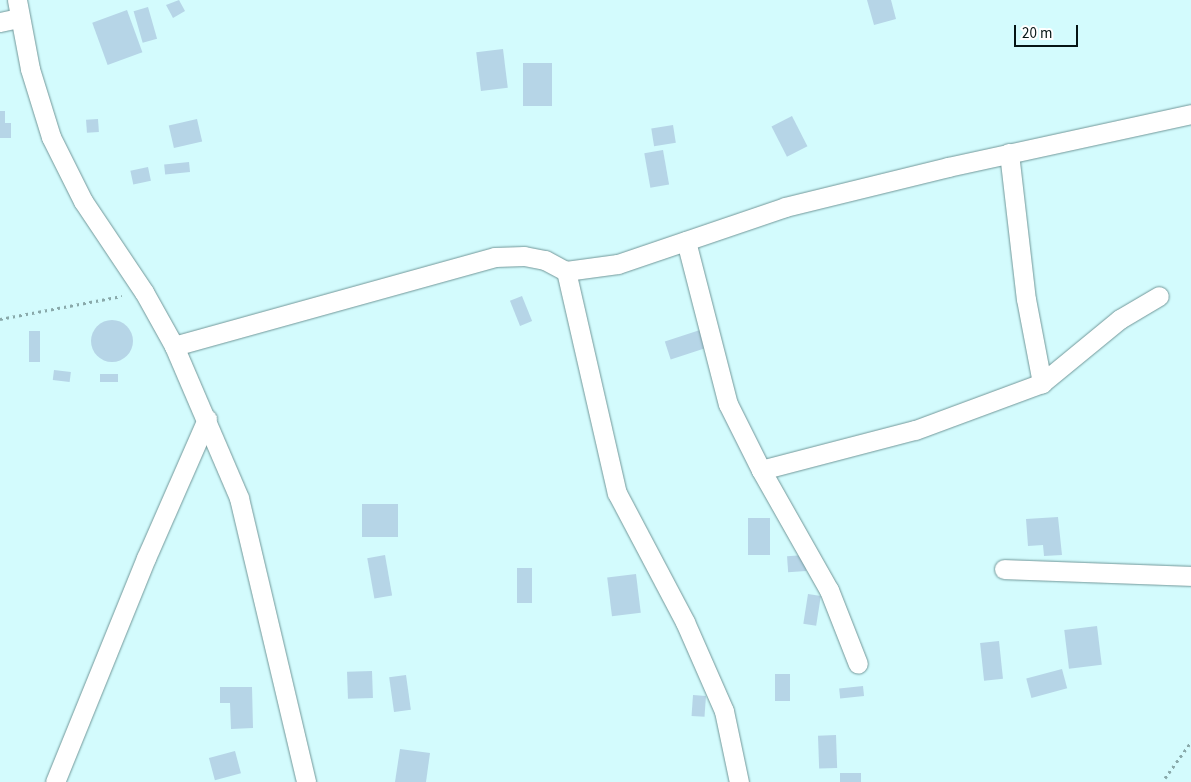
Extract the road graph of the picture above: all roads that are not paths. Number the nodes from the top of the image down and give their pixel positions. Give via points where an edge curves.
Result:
1 (18, 9) edge
2 (0, 22) edge
3 (1191, 114) edge
4 (1008, 153) junction
5 (686, 240) junction
6 (566, 271) junction
7 (1159, 296) dead end
8 (174, 346) junction
9 (1042, 383) junction
10 (207, 420) junction
11 (761, 470) junction
12 (1004, 569) dead end
13 (1191, 576) edge
14 (858, 664) dead end
15 (55, 782) edge
16 (306, 782) edge
17 (739, 782) edge

1 - 2 street
1 - 8 street via 30,69 51,137 83,201 144,292
3 - 4 street
4 - 5 street via 785,207
4 - 9 street via 1026,299
5 - 6 street via 618,264
5 - 11 street via 728,404
6 - 8 street via 546,260 524,256 495,257
6 - 17 street via 617,493 686,622 724,711
7 - 9 street via 1120,319
8 - 10 street
9 - 11 street via 915,430
10 - 15 street via 146,558
10 - 16 street via 239,498
11 - 14 street via 829,590
12 - 13 street

